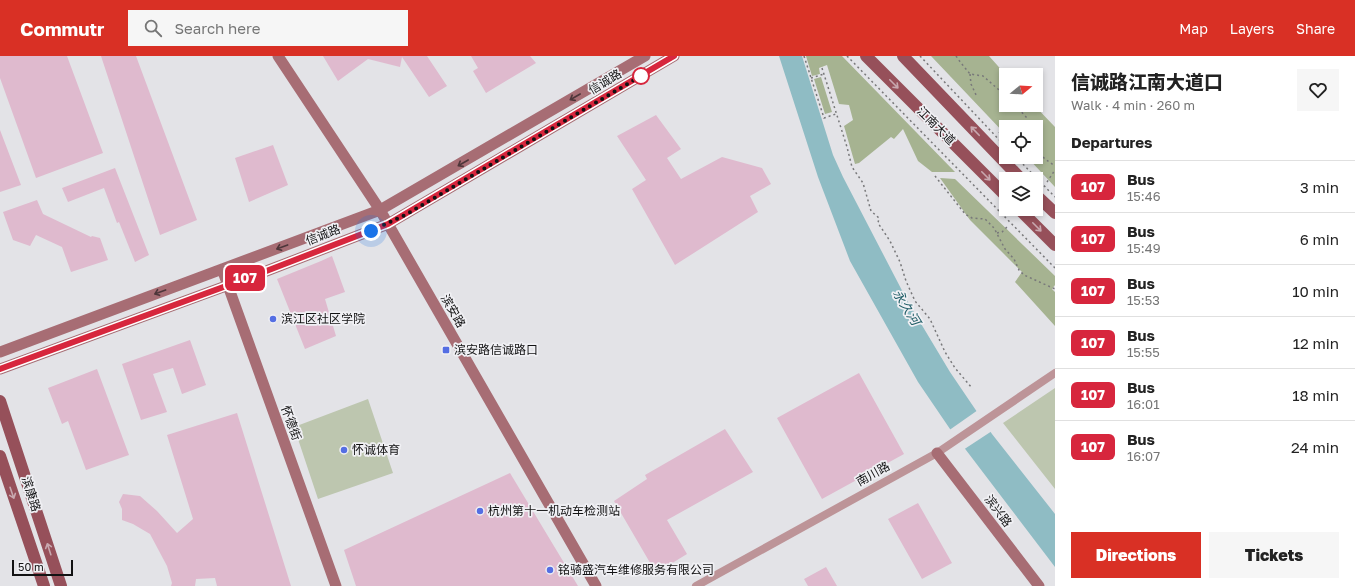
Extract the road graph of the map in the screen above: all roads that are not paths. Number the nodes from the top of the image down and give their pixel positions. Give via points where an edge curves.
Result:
1 (278, 56) edge
2 (645, 56) edge
3 (674, 56) edge
4 (866, 56) edge
5 (903, 56) edge
6 (1014, 172) edge
7 (999, 189) edge
8 (1043, 202) edge
9 (380, 210) junction
10 (1055, 213) edge
11 (1026, 216) edge
12 (388, 224) junction
13 (1055, 245) edge
14 (222, 269) junction
15 (228, 285) junction
16 (0, 352) edge
17 (0, 368) edge
18 (1055, 373) edge
19 (0, 401) edge
20 (937, 453) junction
21 (0, 456) edge
22 (44, 586) edge
23 (61, 586) edge
24 (336, 586) edge
25 (596, 586) edge
26 (696, 586) edge
27 (1039, 586) edge

1 - 9 main road, 滨安路
2 -> 9 main road, 信诚路
3 - 12 main road, 信诚路
4 -> 7 main road, 江南大道
6 -> 5 main road, 江南大道
8 - 10 main road
9 - 12 main road, 滨安路
9 -> 14 main road, 信诚路
11 -> 13 main road
12 - 15 main road, 信诚路
12 - 25 main road, 滨安路
14 - 15 main road, 怀德街
14 -> 16 main road, 信诚路
15 - 17 main road, 信诚路
15 - 24 main road, 怀德街
18 - 20 street, 南川路
23 -> 19 main road, 滨康路
20 - 26 street, 南川路
20 - 27 main road, 滨兴路
21 -> 22 main road, 滨康路

